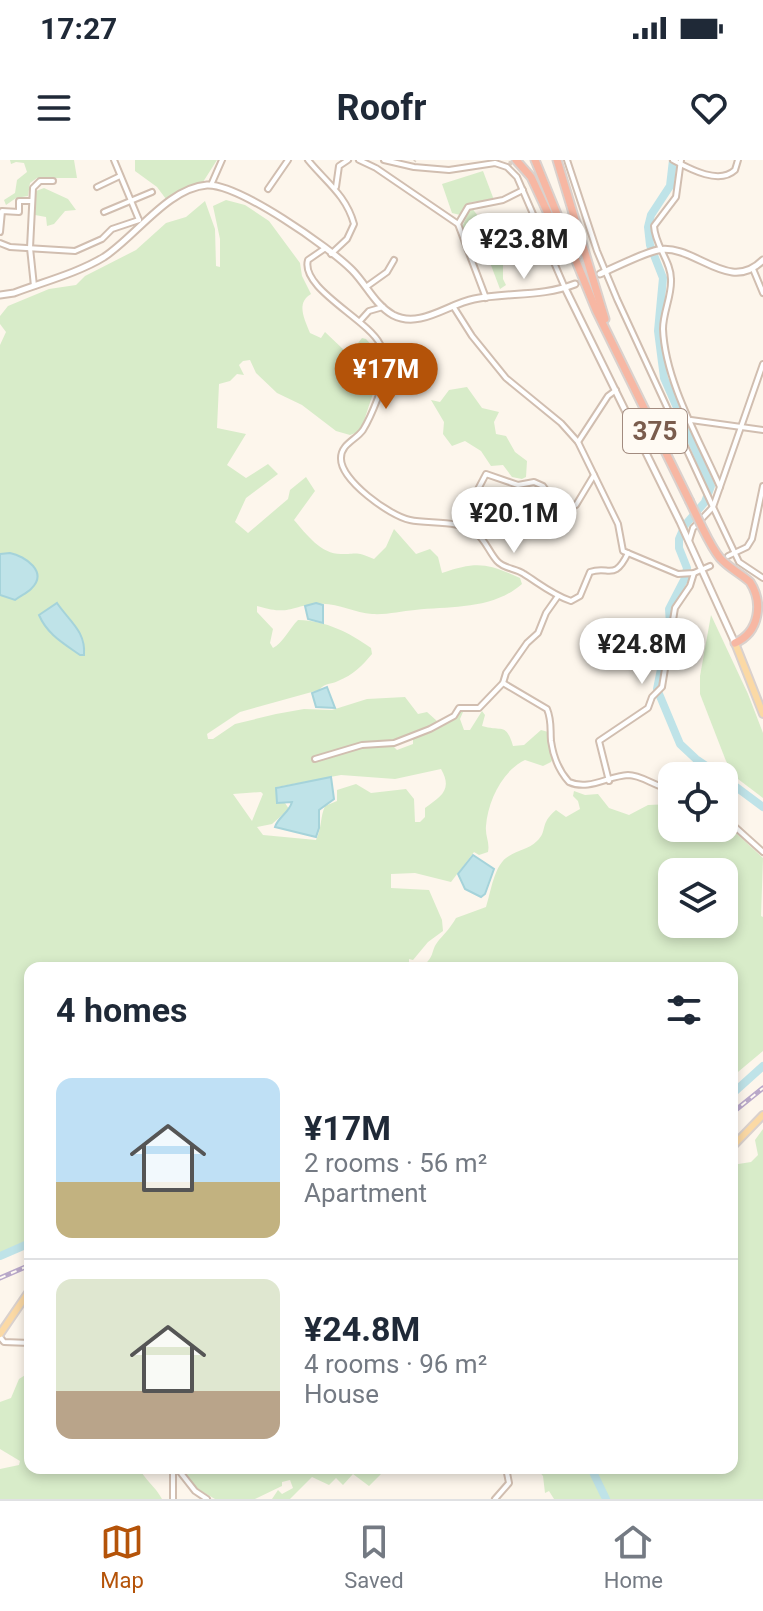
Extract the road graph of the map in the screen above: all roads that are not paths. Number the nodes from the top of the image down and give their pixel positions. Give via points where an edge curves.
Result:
1 (114, 160) edge
2 (222, 160) edge
3 (288, 160) edge
4 (308, 160) edge
5 (348, 160) edge
6 (360, 160) edge
7 (384, 160) edge
8 (538, 160) edge
9 (557, 160) edge
10 (567, 160) edge
11 (673, 160) edge
12 (738, 160) edge
13 (414, 161) edge
14 (681, 162) edge
15 (511, 164) edge
16 (414, 167) junction
17 (120, 176) junction
18 (53, 181) dead end
19 (211, 185) junction
20 (97, 187) dead end
21 (336, 187) junction
22 (268, 189) dead end
23 (523, 190) junction
24 (152, 192) dead end
25 (31, 201) junction
26 (130, 201) junction
27 (582, 205) junction
28 (574, 208) dead end
29 (104, 212) dead end
30 (543, 220) dead end
31 (141, 222) junction
32 (537, 223) junction
33 (458, 224) junction
34 (0, 232) edge
35 (0, 243) edge
36 (30, 248) junction
37 (324, 249) junction
38 (659, 249) junction
39 (331, 254) junction
40 (394, 260) dead end
41 (763, 260) edge
42 (753, 269) junction
43 (603, 273) junction
44 (575, 284) tunnel mouth
45 (34, 286) junction
46 (366, 287) junction
47 (565, 288) junction
48 (763, 293) edge
49 (0, 295) edge
50 (486, 298) junction
51 (453, 306) junction
52 (383, 307) junction
53 (596, 310) junction
54 (360, 321) junction
55 (607, 326) junction
56 (622, 362) junction
57 (763, 364) edge
58 (616, 390) junction
59 (691, 420) junction
60 (676, 427) junction
61 (741, 427) junction
62 (763, 430) edge
63 (661, 433) dead end
64 (653, 437) dead end
65 (578, 442) junction
66 (641, 442) junction
67 (594, 475) junction
68 (763, 486) edge
69 (720, 487) junction
70 (713, 507) junction
71 (468, 528) junction
72 (689, 541) junction
73 (628, 553) junction
74 (735, 553) junction
75 (728, 556) dead end
76 (710, 566) dead end
77 (702, 570) junction
78 (692, 573) junction
79 (763, 578) edge
80 (558, 596) junction
81 (735, 643) junction
82 (503, 683) junction
83 (763, 714) edge
84 (315, 759) dead end
85 (609, 781) junction
86 (658, 787) edge
87 (738, 830) edge
88 (763, 852) edge
89 (763, 1115) edge
90 (738, 1141) edge
91 (24, 1298) edge
92 (1, 1331) edge
93 (24, 1343) edge
94 (175, 1474) edge
95 (180, 1474) edge
96 (507, 1474) edge
97 (173, 1499) edge
98 (207, 1499) edge
99 (495, 1499) edge

1 - 17 street
2 - 19 street
3 - 22 street
4 - 21 street
5 - 21 street via 339,166
6 - 33 street
7 - 16 street
8 - 53 highway, 375
8 - 55 highway, 375
9 - 55 highway
10 - 27 street
11 - 14 street
12 - 14 street via 735,170 723,176
13 - 16 street
14 - 38 street via 676,197 654,226
15 - 16 street via 449,170
15 - 23 street
15 - 53 highway via 524,167 534,182
17 - 20 street
17 - 26 street
18 - 25 street via 36,182
19 - 31 street via 185,190
19 - 37 street via 256,202
21 - 39 street via 354,224
23 - 32 street
23 - 33 street via 468,207
24 - 26 street
25 - 34 street via 19,201 17,213 2,211
25 - 36 street
26 - 29 street
26 - 31 street
27 - 28 street
27 - 43 street
30 - 32 street
31 - 36 street via 112,229 75,251
31 - 45 street via 101,259
32 - 47 street
33 - 50 street
35 - 36 street
36 - 45 street
37 - 39 street
37 - 54 street via 310,257 306,268 325,294
38 - 42 street via 735,273
38 - 43 street
38 - 59 street via 672,279 663,318 668,365
39 - 46 street
40 - 46 street
41 - 42 street
42 - 48 street
43 - 60 street
44 - 47 street
45 - 49 street
46 - 52 street
47 - 50 street
47 - 58 street
50 - 51 street
51 - 52 street via 410,319
51 - 65 street via 506,378
52 - 54 street
53 - 56 highway, 375
54 - 71 street via 376,338 386,367 367,422 343,451 346,473 362,492 402,518
55 - 56 highway, 375
56 - 81 highway, 375, bridge via 710,543 761,599 758,623
57 - 61 street
58 - 65 street
58 - 66 street
59 - 60 street via 678,421
59 - 61 street
59 - 69 street
60 - 63 street
60 - 70 street
61 - 62 street
61 - 69 street
64 - 66 street
65 - 67 street
66 - 72 street
67 - 71 street via 571,507 553,500 534,482 518,485 486,474 466,512
67 - 73 street via 618,524 620,547
68 - 74 street via 752,539
69 - 70 street
70 - 72 street via 693,528
70 - 74 street
71 - 80 street via 502,566 520,571
72 - 77 street
73 - 78 street via 673,573
73 - 80 street via 615,570 590,572 578,599
74 - 75 street
74 - 79 street via 739,562
76 - 77 street
77 - 78 street
77 - 81 street
78 - 85 street via 675,608 662,687 648,708 599,741
80 - 82 street
81 - 83 main road
82 - 84 street via 479,708 459,708 430,729 394,743 362,745
82 - 85 street via 547,709 560,770 569,782
85 - 86 street via 627,775
87 - 88 street
89 - 90 main road
91 - 92 main road
92 - 93 street via 4,1342
94 - 97 street
95 - 98 street
96 - 99 street via 509,1483

